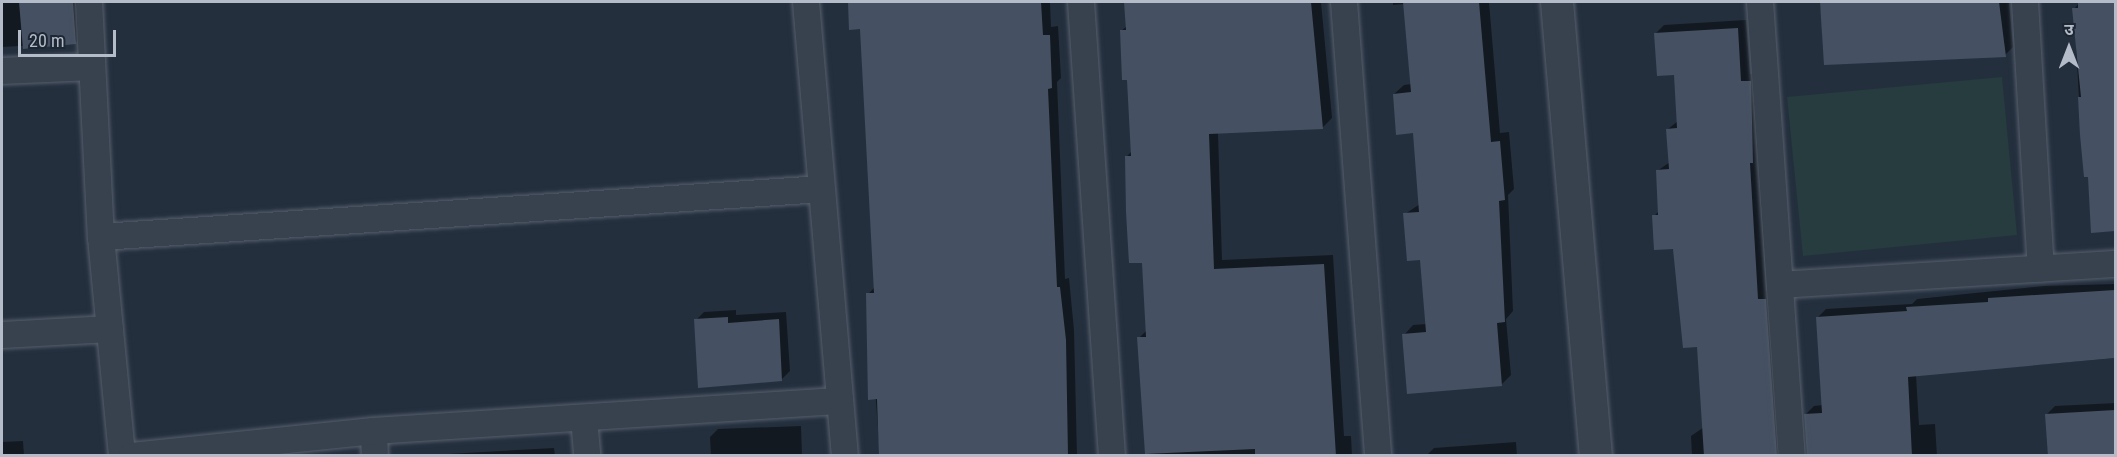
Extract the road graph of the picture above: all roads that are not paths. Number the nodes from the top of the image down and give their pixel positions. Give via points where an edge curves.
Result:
1 (89, 2) edge
2 (806, 2) edge
3 (1081, 2) edge
4 (1344, 2) edge
5 (1557, 2) edge
6 (1760, 2) edge
7 (2025, 2) edge
8 (92, 67) junction
9 (2, 71) edge
10 (821, 189) junction
11 (101, 237) junction
12 (2115, 264) edge
13 (2041, 269) junction
14 (1780, 285) junction
15 (110, 329) junction
16 (2, 335) edge
17 (840, 401) junction
18 (584, 418) junction
19 (374, 443) edge
20 (122, 456) edge
21 (132, 456) edge
22 (587, 456) edge
23 (845, 456) edge
24 (1112, 456) edge
25 (1378, 456) edge
26 (1596, 456) edge
27 (1792, 456) edge

1 - 8 street
2 - 10 street
3 - 24 street
4 - 25 street
5 - 26 street
6 - 14 street
7 - 13 street
8 - 9 street
8 - 11 street
10 - 11 street
10 - 17 street
11 - 15 street
12 - 13 street
13 - 14 street
14 - 27 street
15 - 16 street
15 - 20 street
17 - 18 street
17 - 23 street
18 - 19 street
18 - 22 street
19 - 21 street

